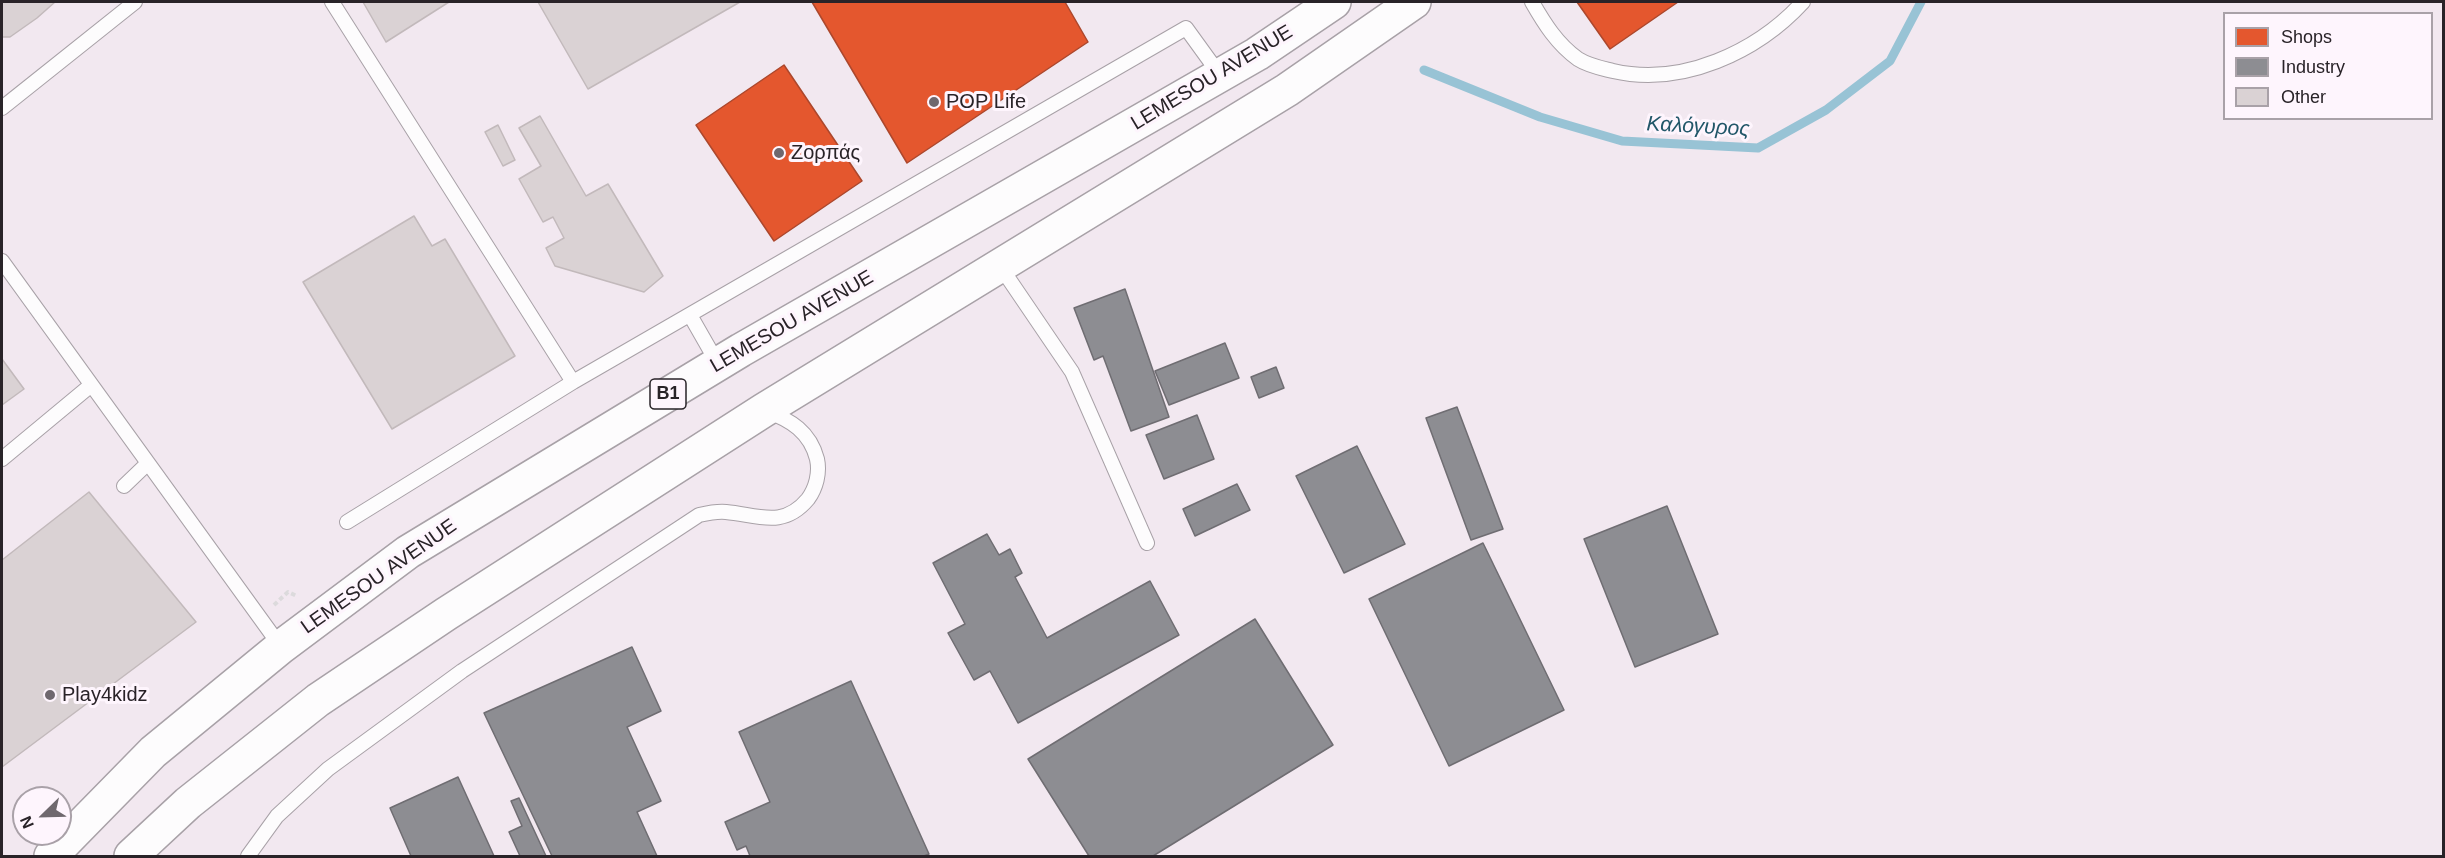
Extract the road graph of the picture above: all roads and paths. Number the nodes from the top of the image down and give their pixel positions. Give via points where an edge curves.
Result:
1 (135, 2) edge
2 (332, 2) edge
3 (1334, 2) edge
4 (1414, 2) edge
5 (1532, 2) edge
6 (1803, 2) edge
7 (1220, 75) junction
8 (2, 108) edge
9 (2, 261) edge
10 (1000, 266) junction
11 (690, 315) junction
12 (718, 364) junction
13 (573, 382) junction
14 (90, 386) junction
15 (765, 410) junction
16 (2, 459) edge
17 (148, 463) junction
18 (124, 486) dead end
19 (347, 522) dead end
20 (1147, 543) dead end
21 (281, 647) junction
22 (51, 856) edge
23 (131, 856) edge
24 (248, 856) edge

1 - 8 lane
2 - 13 lane
3 - 7 main road, LEMESOU AVENUE / B1
4 - 10 main road via 1287,90
5 - 6 lane via 1548,30 1577,58 1589,65 1632,75 1690,71 1723,60 1784,23
7 - 11 lane via 1186,28
7 - 12 main road, LEMESOU AVENUE / B1
9 - 14 lane
10 - 15 main road
10 - 20 lane via 1072,372
11 - 12 lane
11 - 13 lane
12 - 21 main road, LEMESOU AVENUE / B1 via 408,552
13 - 19 lane
14 - 16 lane
14 - 17 lane
15 - 23 main road via 318,700 188,803
15 - 24 lane via 806,434 815,453 816,483 797,510 774,518 717,512 699,515 462,671 328,769 277,816
17 - 18 lane
17 - 21 lane
21 - 22 main road, LEMESOU AVENUE / B1 via 153,752

